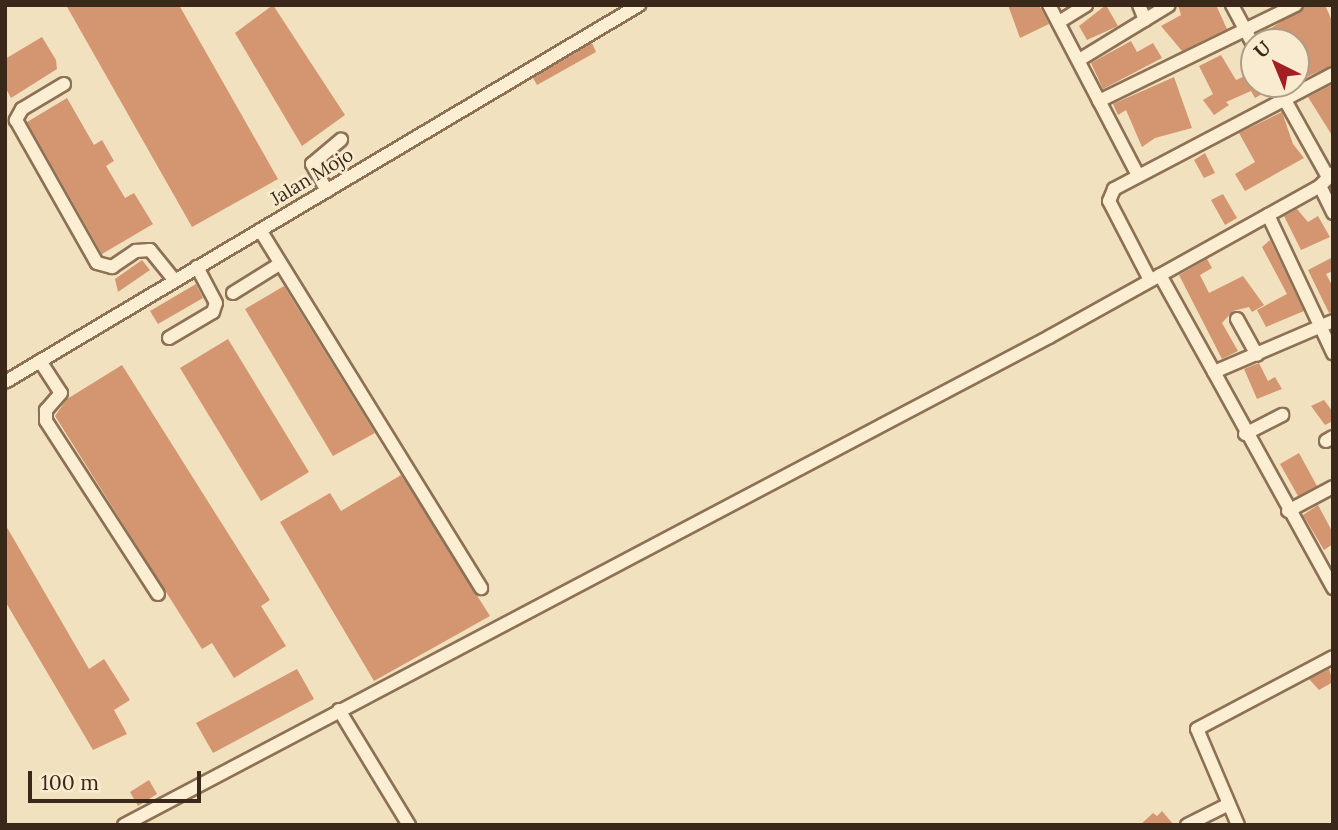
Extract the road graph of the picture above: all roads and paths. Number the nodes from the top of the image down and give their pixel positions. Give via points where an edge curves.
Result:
1 (639, 5) edge
2 (1049, 5) edge
3 (1086, 5) edge
4 (1139, 5) edge
5 (1170, 5) edge
6 (1232, 5) edge
7 (1296, 5) edge
8 (1145, 20) junction
9 (1059, 22) junction
10 (1244, 28) edge
11 (1255, 28) edge
12 (1240, 36) edge
13 (1079, 60) junction
14 (1333, 74) edge
15 (64, 84) dead end
16 (1310, 85) edge
17 (1282, 98) edge
18 (1285, 98) edge
19 (1099, 101) junction
20 (341, 139) dead end
21 (1137, 173) junction
22 (1327, 178) edge
23 (327, 191) junction
24 (1333, 214) edge
25 (1268, 215) junction
26 (260, 230) junction
27 (278, 265) junction
28 (197, 267) junction
29 (1155, 278) junction
30 (174, 281) junction
31 (233, 293) dead end
32 (1237, 319) dead end
33 (1327, 324) edge
34 (169, 338) dead end
35 (1333, 353) edge
36 (1257, 355) junction
37 (40, 361) junction
38 (1214, 372) junction
39 (5, 382) edge
40 (1282, 415) dead end
41 (1245, 435) junction
42 (1333, 487) edge
43 (1288, 511) junction
44 (1331, 581) edge
45 (481, 588) dead end
46 (158, 594) dead end
47 (1333, 657) edge
48 (339, 710) junction
49 (1227, 805) junction
50 (124, 825) edge
51 (409, 825) edge
52 (1187, 825) edge
53 (1238, 825) edge

1 - 23 street, Jalan Mojo
2 - 9 street
3 - 9 street
4 - 8 street
5 - 8 street
6 - 10 street
7 - 11 street
8 - 13 street
9 - 13 street
12 - 19 street
13 - 19 street
14 - 16 street
15 - 30 street via 22,110 16,120 97,263 111,267 136,251 150,250
17 - 21 street
18 - 22 street
19 - 21 street
20 - 23 street via 312,164
21 - 29 street via 1114,189 1109,201
22 - 24 street
22 - 25 street
23 - 26 street, Jalan Mojo
25 - 29 street
25 - 33 street
26 - 27 street
26 - 28 street, Jalan Mojo
27 - 31 street
27 - 45 street via 310,309
28 - 30 street, Jalan Mojo
28 - 34 street via 216,303 213,312
29 - 38 street
29 - 48 street
30 - 37 street, Jalan Mojo
32 - 36 street
33 - 35 street
33 - 36 street
36 - 38 street
37 - 39 street, Jalan Mojo
37 - 46 street via 61,393 46,410 46,421
38 - 41 street
40 - 41 street
41 - 43 street
42 - 43 street
43 - 44 street
47 - 49 street via 1199,726 1197,738
48 - 50 street
48 - 51 street
49 - 52 street
49 - 53 street

